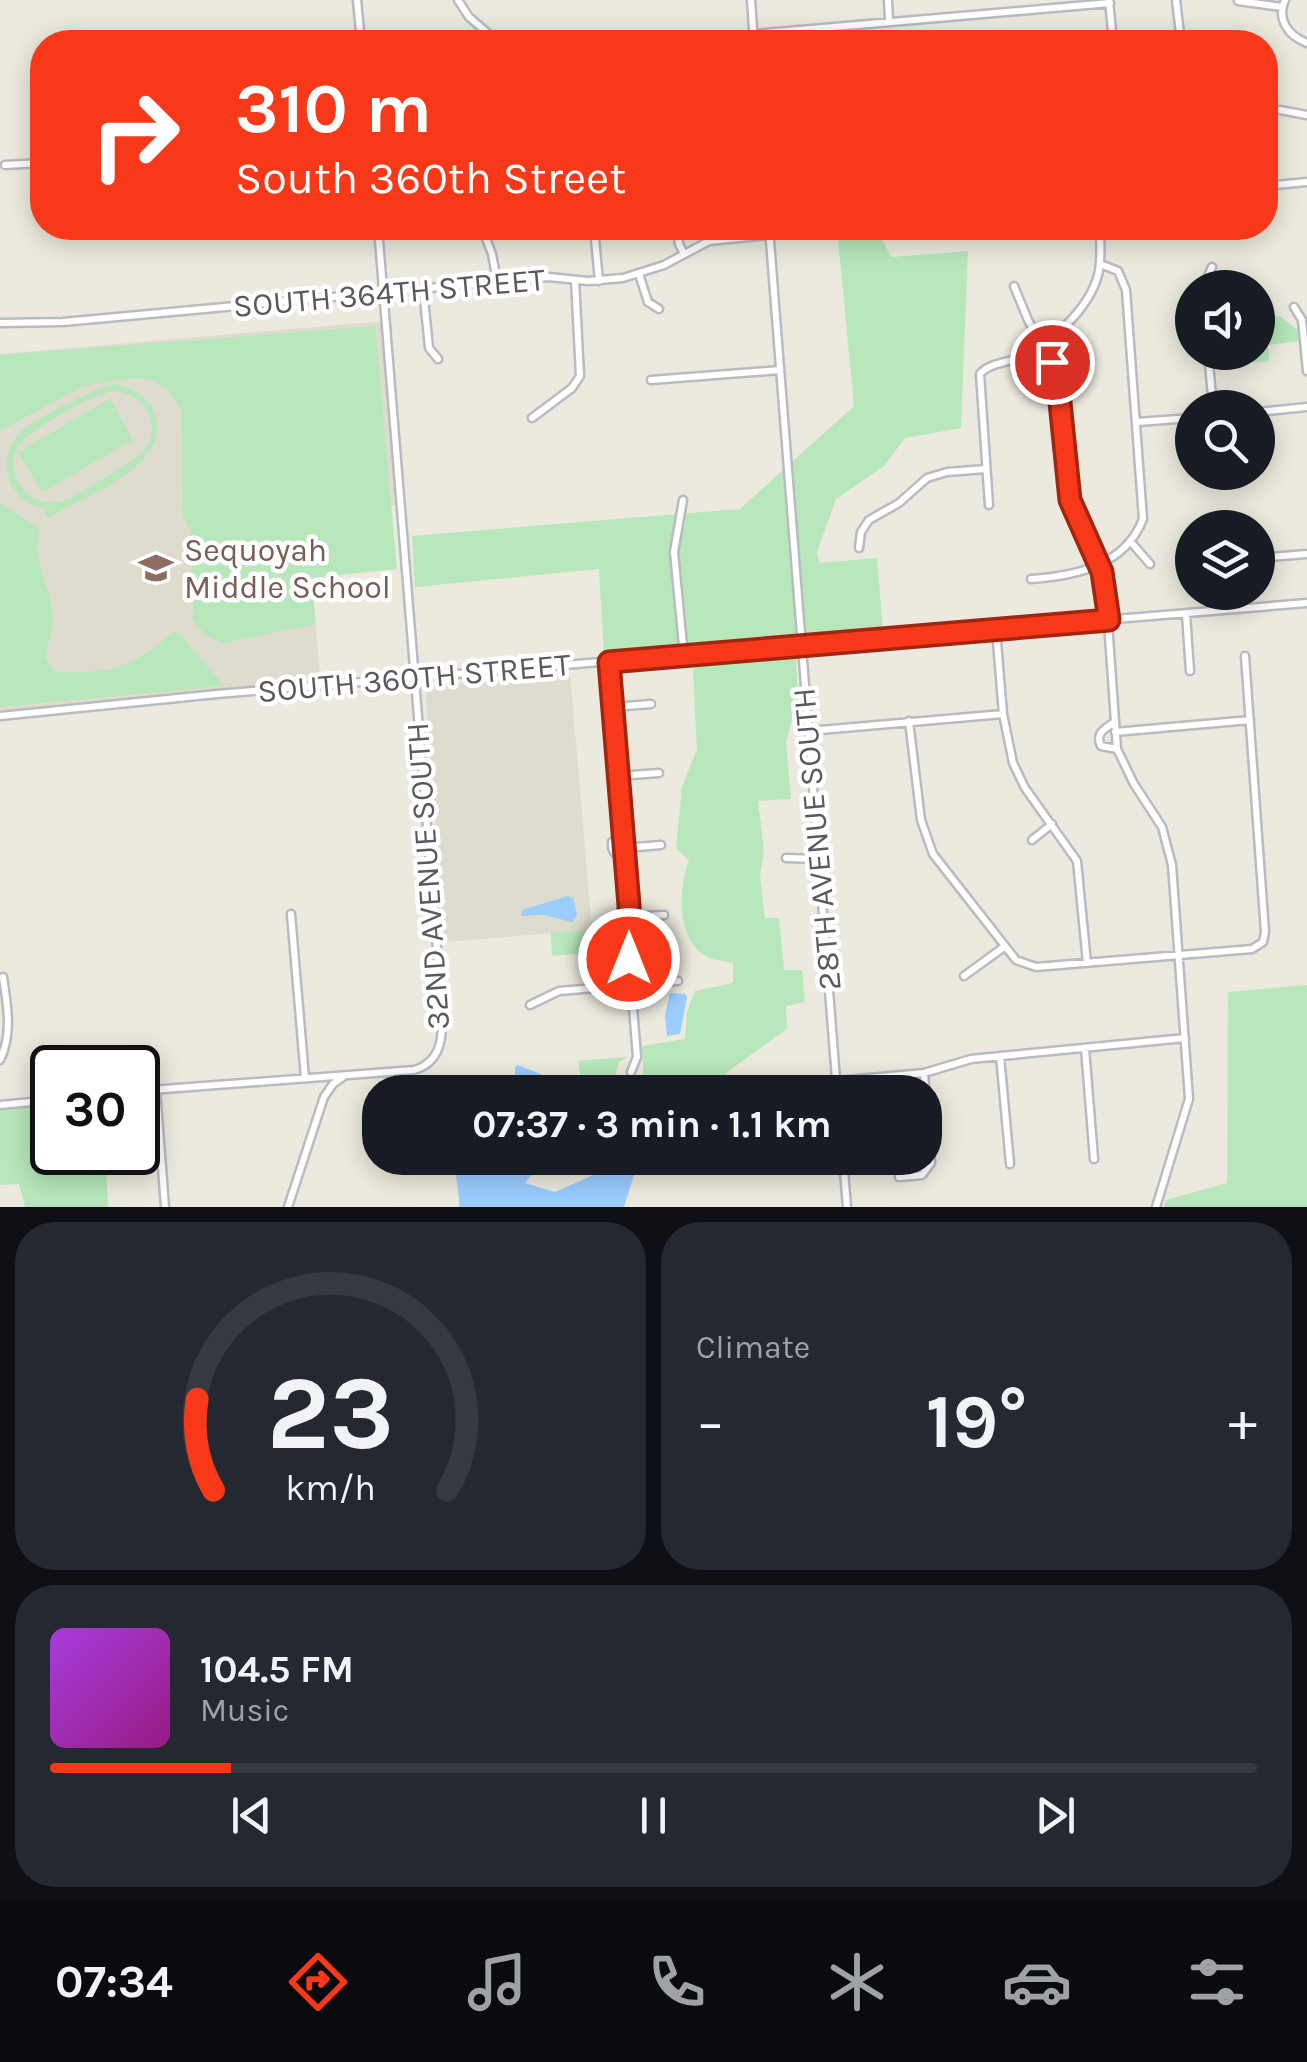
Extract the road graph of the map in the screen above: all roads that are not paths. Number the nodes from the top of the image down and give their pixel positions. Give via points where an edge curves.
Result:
1 (357, 0) edge
2 (458, 0) edge
3 (751, 0) edge
4 (888, 0) edge
5 (1176, 0) edge
6 (1238, 1) edge
7 (1110, 2) edge
8 (1284, 4) edge
9 (889, 21) junction
10 (360, 30) edge
11 (484, 30) edge
12 (753, 30) edge
13 (818, 30) edge
14 (1112, 30) edge
15 (1180, 30) edge
16 (1307, 43) edge
17 (1280, 110) dead end
18 (1307, 115) edge
19 (30, 163) edge
20 (5, 165) dead end
21 (1307, 182) edge
22 (1278, 185) edge
23 (379, 240) edge
24 (487, 240) edge
25 (595, 240) edge
26 (678, 240) edge
27 (715, 240) edge
28 (770, 240) edge
29 (1100, 240) edge
30 (684, 254) junction
31 (1100, 264) junction
32 (1212, 267) dead end
33 (1211, 270) edge
34 (639, 274) junction
35 (575, 280) junction
36 (497, 281) junction
37 (599, 281) junction
38 (1014, 286) dead end
39 (423, 289) junction
40 (384, 293) junction
41 (1294, 307) dead end
42 (658, 309) dead end
43 (0, 323) edge
44 (1042, 344) junction
45 (438, 359) dead end
46 (780, 370) junction
47 (1307, 371) edge
48 (650, 380) dead end
49 (1307, 407) edge
50 (1275, 410) edge
51 (532, 418) dead end
52 (1175, 419) edge
53 (1137, 422) junction
54 (986, 469) junction
55 (683, 500) dead end
56 (990, 505) dead end
57 (1130, 541) junction
58 (859, 548) dead end
59 (1307, 554) edge
60 (1275, 557) edge
61 (1150, 564) dead end
62 (1100, 565) junction
63 (1031, 579) dead end
64 (1307, 603) edge
65 (1186, 614) junction
66 (1109, 620) junction
67 (996, 630) junction
68 (802, 646) junction
69 (684, 656) junction
70 (1245, 656) dead end
71 (609, 662) junction
72 (1190, 670) dead end
73 (415, 678) junction
74 (650, 704) dead end
75 (612, 707) junction
76 (1003, 714) junction
77 (0, 716) edge
78 (1250, 720) junction
79 (909, 722) junction
80 (1114, 727) junction
81 (808, 731) junction
82 (1117, 749) junction
83 (659, 773) dead end
84 (618, 776) junction
85 (1052, 824) junction
86 (623, 834) junction
87 (1032, 840) dead end
88 (661, 845) dead end
89 (624, 848) junction
90 (786, 858) dead end
91 (819, 858) junction
92 (626, 862) junction
93 (291, 914) dead end
94 (664, 915) dead end
95 (629, 916) junction
96 (1004, 947) junction
97 (1178, 955) junction
98 (1087, 963) junction
99 (964, 976) dead end
100 (2, 977) edge
101 (678, 981) dead end
102 (631, 985) junction
103 (530, 1005) dead end
104 (1185, 1038) junction
105 (1085, 1048) junction
106 (1000, 1056) junction
107 (0, 1060) edge
108 (631, 1072) dead end
109 (924, 1073) junction
110 (351, 1075) junction
111 (836, 1075) edge
112 (902, 1075) edge
113 (305, 1078) junction
114 (160, 1090) edge
115 (30, 1102) edge
116 (0, 1105) edge
117 (160, 1142) edge
118 (1094, 1159) dead end
119 (1010, 1164) dead end
120 (844, 1175) edge
121 (899, 1178) dead end
122 (165, 1207) edge
123 (288, 1207) edge
124 (847, 1207) edge
125 (1156, 1207) edge

1 - 10 street
2 - 11 street
3 - 12 street
4 - 9 street
5 - 15 street
6 - 8 street
7 - 9 street
7 - 14 street
8 - 16 street via 1290,33
9 - 13 street
17 - 18 street
19 - 20 street
21 - 22 street
23 - 40 street, 32ND AVENUE SOUTH
24 - 36 street
25 - 37 street
26 - 30 street
27 - 30 street, SOUTH 364TH STREET
28 - 46 street, 28TH AVENUE SOUTH
29 - 31 street
30 - 34 street, SOUTH 364TH STREET
31 - 44 street via 1090,296
31 - 53 street via 1118,271 1125,284
32 - 33 street
34 - 37 street, SOUTH 364TH STREET
34 - 42 street via 648,302
35 - 36 street, SOUTH 364TH STREET
35 - 37 street, SOUTH 364TH STREET
35 - 51 street via 580,376
36 - 39 street, SOUTH 364TH STREET
38 - 44 street
39 - 40 street, SOUTH 364TH STREET
39 - 45 street via 429,348
40 - 43 street, SOUTH 364TH STREET
40 - 73 street, 32ND AVENUE SOUTH
41 - 47 street via 1302,320
44 - 54 street via 983,369
44 - 62 street via 1057,377 1070,500
46 - 48 street
46 - 68 street, 28TH AVENUE SOUTH
49 - 50 street
52 - 53 street
53 - 57 street via 1144,508
54 - 56 street
54 - 58 street via 927,478 869,520
55 - 69 street via 674,552
57 - 61 street
57 - 62 street
59 - 60 street
62 - 63 street
62 - 66 street
64 - 65 street, SOUTH 360TH STREET
65 - 66 street, SOUTH 360TH STREET
65 - 72 street
66 - 67 street, SOUTH 360TH STREET
66 - 80 street
67 - 68 street, SOUTH 360TH STREET
67 - 76 street
68 - 69 street, SOUTH 360TH STREET
68 - 81 street, 28TH AVENUE SOUTH
69 - 71 street, SOUTH 360TH STREET
70 - 78 street
71 - 73 street, SOUTH 360TH STREET
71 - 75 street
73 - 77 street, SOUTH 360TH STREET
73 - 110 street, 32ND AVENUE SOUTH via 440,1046 420,1068
74 - 75 street
75 - 84 street
76 - 79 street
76 - 85 street via 1018,776
78 - 80 street
78 - 97 street via 1261,944
79 - 81 street
79 - 96 street via 922,820 934,854
80 - 82 street
80 - 82 street via 1098,740
81 - 91 street, 28TH AVENUE SOUTH
82 - 97 street via 1167,840
83 - 84 street
84 - 86 street
85 - 87 street
85 - 98 street via 1078,867
86 - 89 street
86 - 92 street via 612,847
88 - 89 street
89 - 92 street
90 - 91 street
91 - 111 street, 28TH AVENUE SOUTH
92 - 95 street
93 - 113 street
94 - 95 street
95 - 102 street
96 - 98 street via 1036,967
96 - 99 street
97 - 98 street
97 - 104 street
100 - 107 street via 9,1016
101 - 102 street
102 - 103 street via 559,991
102 - 108 street via 637,1057
104 - 105 street
104 - 125 street via 1189,1099
105 - 106 street
105 - 118 street
106 - 109 street
106 - 119 street
109 - 112 street
109 - 121 street via 930,1163 922,1174
110 - 113 street
110 - 123 street via 324,1096
113 - 114 street
115 - 116 street
117 - 122 street
120 - 124 street

